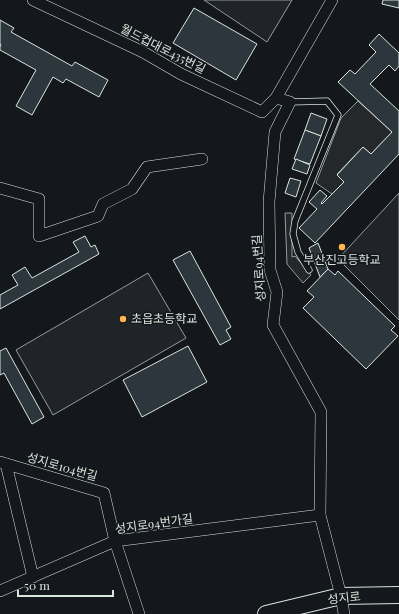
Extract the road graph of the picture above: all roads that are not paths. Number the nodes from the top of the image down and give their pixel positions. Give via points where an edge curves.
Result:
1 (33, 0) edge
2 (332, 0) edge
3 (276, 98) junction
4 (290, 102) junction
5 (202, 159) dead end
6 (0, 188) edge
7 (309, 270) dead end
8 (3, 463) edge
9 (320, 515) junction
10 (114, 541) junction
11 (33, 577) junction
12 (0, 591) edge
13 (399, 595) edge
14 (341, 596) junction
15 (139, 614) edge
16 (266, 614) edge
17 (344, 614) edge

1 - 3 street, 월드컵대로435번길 via 262,112
2 - 3 street
3 - 4 street
4 - 7 lane via 327,101 338,115 295,221 293,234 298,252
4 - 9 street, 성지로94번길 via 275,132 269,202 270,270 277,292 273,325 321,412
5 - 6 street via 147,167 132,189 103,204 98,216 39,236 39,199
8 - 10 street, 성지로104번길 via 104,493
8 - 11 street, 성지로104번길
9 - 10 street, 성지로94번가길
9 - 14 street, 성지로94번길
10 - 11 street, 성지로94번가길
10 - 15 street, 성지로104번길
11 - 12 street, 성지로94번가길
13 - 14 main road, 성지로
14 - 16 main road, 성지로
14 - 17 street, 성지로94번길

